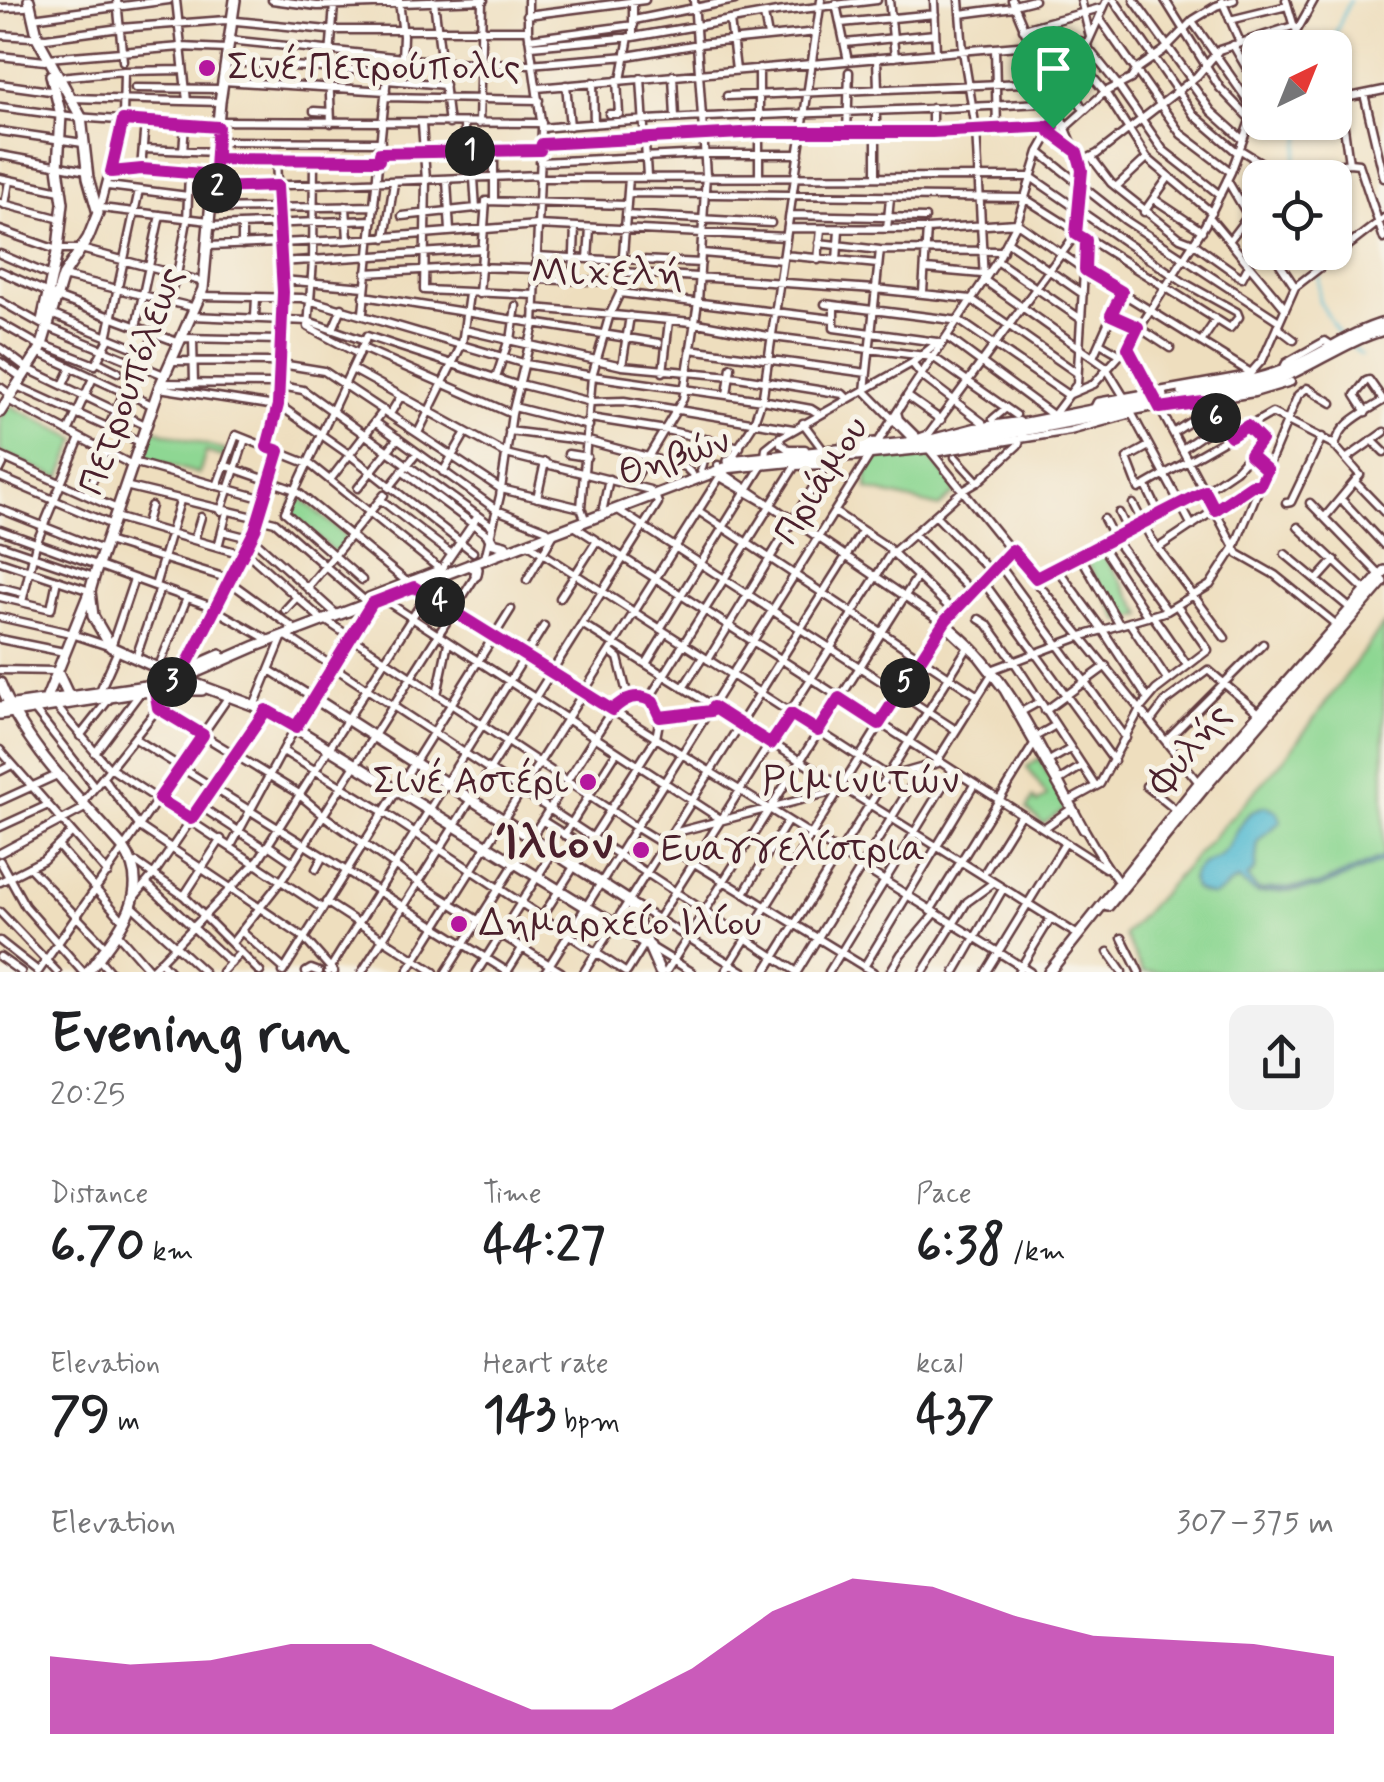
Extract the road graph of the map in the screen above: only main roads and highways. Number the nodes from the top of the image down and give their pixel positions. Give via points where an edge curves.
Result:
1 (235, 0) edge
2 (26, 2) edge
3 (36, 39) junction
4 (47, 60) junction
5 (52, 295) junction
6 (44, 325) junction
7 (1384, 327) edge
8 (1287, 376) junction
9 (4, 395) edge
10 (1156, 400) junction
11 (0, 412) edge
12 (1023, 433) junction
13 (740, 447) road end
14 (875, 447) junction
15 (824, 452) junction
16 (855, 454) junction
17 (753, 456) junction
18 (864, 465) road end
19 (721, 470) junction
20 (653, 492) junction
21 (490, 531) road end
22 (550, 531) junction
23 (505, 546) junction
24 (485, 556) junction
25 (469, 566) junction
26 (476, 575) road end
27 (1383, 575) edge
28 (411, 585) junction
29 (90, 590) junction
30 (373, 600) junction
31 (322, 618) junction
32 (1339, 627) junction
33 (287, 633) junction
34 (206, 668) junction
35 (57, 671) junction
36 (179, 674) junction
37 (0, 683) edge
38 (204, 686) junction
39 (155, 690) junction
40 (228, 694) junction
41 (105, 695) junction
42 (71, 700) junction
43 (51, 703) junction
44 (5, 708) edge
45 (296, 727) junction
46 (1202, 785) junction
47 (83, 806) junction
48 (123, 851) junction
49 (1120, 886) junction
50 (647, 943) junction
51 (84, 971) edge
52 (663, 972) edge
53 (1052, 972) edge

1 - 29 main road, Πετρουπόλεως via 205,282 152,405
2 - 3 main road
2 - 3 main road
3 - 4 main road
4 - 5 main road via 60,115 61,219
4 - 5 main road via 80,117 99,210
5 - 6 main road
5 - 6 main road
6 - 9 main road via 39,347
7 - 8 main road, Θηβών
7 - 8 main road, Θηβών via 1331,345
8 - 10 main road, Θηβών
8 - 10 main road, Θηβών via 1254,373
9 - 11 main road
10 - 12 main road, Θηβών
10 - 12 main road, Θηβών via 1056,416
12 - 14 main road, Θηβών
13 - 17 main road
14 - 15 main road, Θηβών
14 - 16 main road, Θηβών
15 - 16 main road, Θηβών
15 - 17 main road, Θηβών
15 - 19 main road, Θηβών
16 - 18 main road
17 - 19 main road, Θηβών
19 - 20 main road, Θηβών
19 - 20 main road, Θηβών via 697,472
20 - 22 main road, Θηβών
20 - 22 main road, Θηβών via 582,512
21 - 23 main road via 493,544
22 - 23 main road, Θηβών
22 - 24 main road, Θηβών
23 - 24 main road, Θηβών
24 - 25 main road, Θηβών
24 - 28 main road, Θηβών
25 - 26 main road
25 - 28 main road, Θηβών
27 - 32 main road, Φυλής
27 - 32 main road, Φυλής
28 - 30 main road, Θηβών
28 - 30 main road, Θηβών
29 - 35 main road, Πετρουπόλεως
29 - 36 main road via 95,623 114,649
30 - 31 main road, Θηβών
30 - 31 main road, Θηβών
31 - 33 main road, Θηβών
32 - 46 main road, Φυλής
32 - 46 main road, Φυλής
33 - 34 main road, Θηβών
33 - 36 main road, Θηβών
34 - 36 main road, Θηβών
34 - 38 main road
35 - 42 main road
35 - 43 main road, Πετρουπόλεως
36 - 38 main road
36 - 39 main road, Θηβών
36 - 41 main road, Θηβών
37 - 44 main road
38 - 40 main road
39 - 40 main road
39 - 41 main road, Θηβών
40 - 45 main road
41 - 42 main road, Θηβών
42 - 43 main road, Θηβών
43 - 44 main road, Θηβών
43 - 44 main road, Θηβών
44 - 47 main road
44 - 47 main road
45 - 50 main road
45 - 50 main road via 314,698 629,901
46 - 49 main road, Φυλής
46 - 49 main road, Φυλής
47 - 48 main road
48 - 51 main road via 128,902
48 - 51 main road via 134,867 136,895
49 - 53 main road, Φυλής
49 - 53 main road, Φυλής
50 - 52 main road

